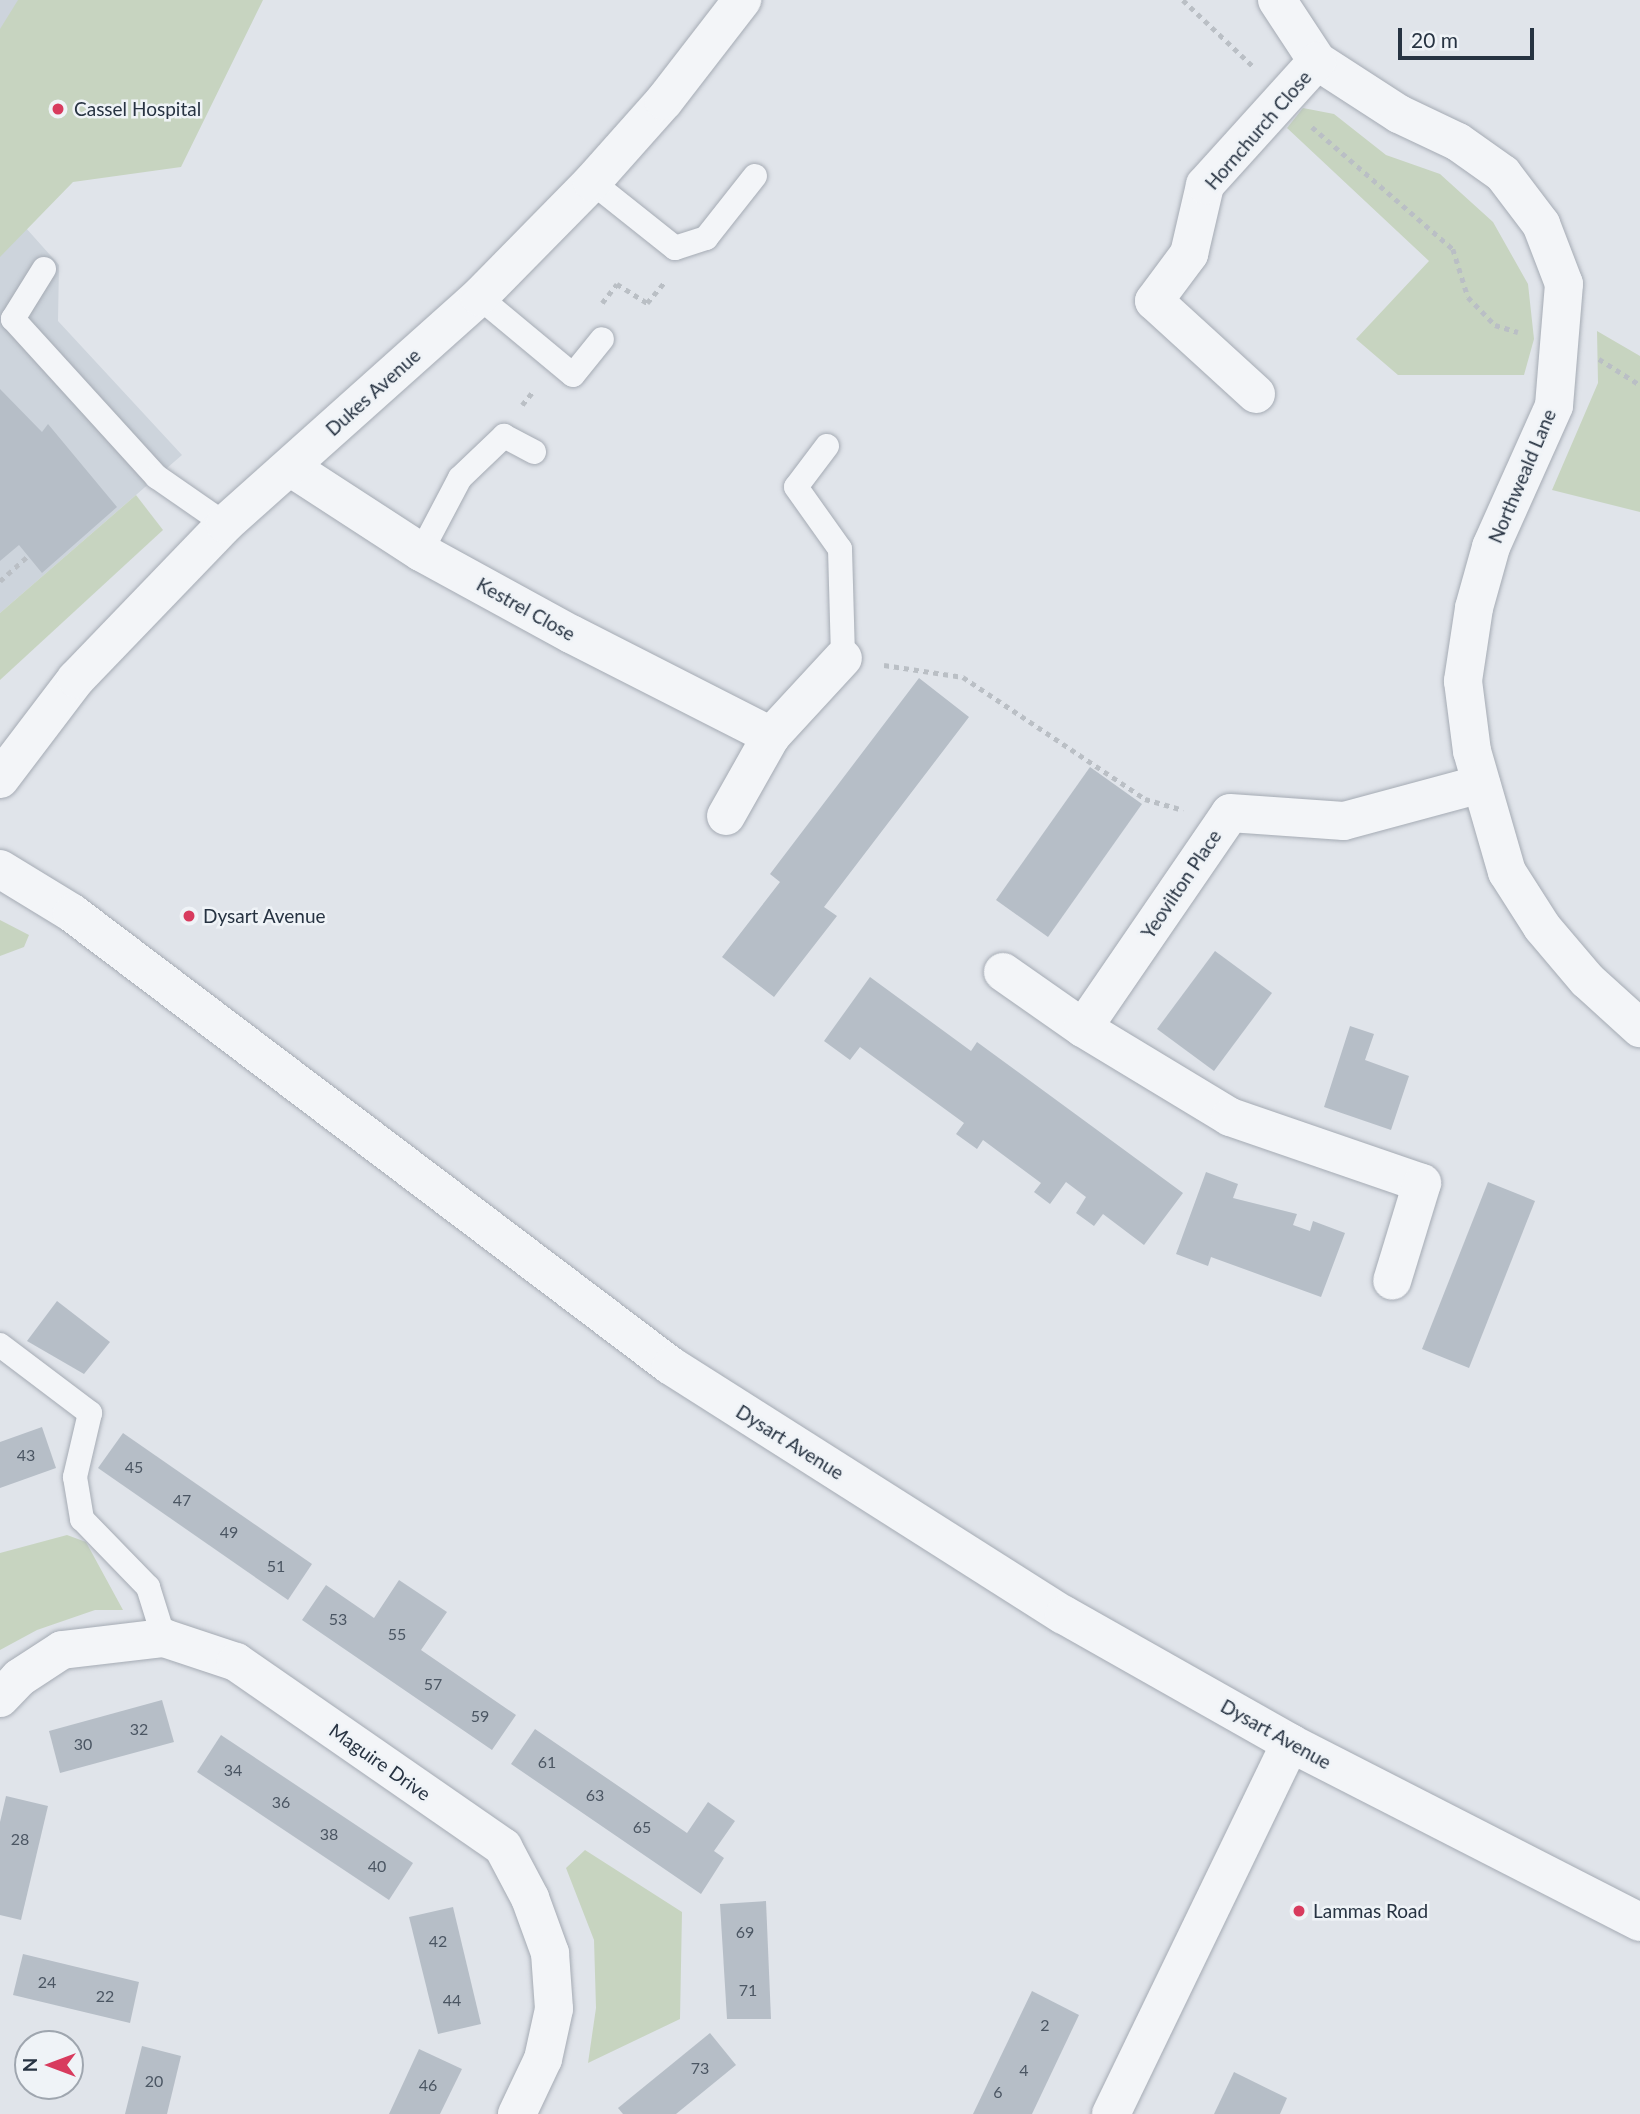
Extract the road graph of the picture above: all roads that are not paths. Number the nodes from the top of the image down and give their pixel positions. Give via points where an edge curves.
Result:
1 (742, 0) edge
2 (1277, 0) edge
3 (1317, 61) junction
4 (755, 176) dead end
5 (592, 182) junction
6 (44, 269) dead end
7 (479, 297) junction
8 (7, 320) edge
9 (602, 339) dead end
10 (1256, 394) dead end
11 (827, 446) dead end
12 (534, 452) dead end
13 (290, 467) junction
14 (225, 524) junction
15 (421, 551) junction
16 (836, 667) joint
17 (771, 736) junction
18 (0, 779) edge
19 (1481, 784) junction
20 (726, 816) dead end
21 (0, 869) edge
22 (1003, 972) dead end
23 (1083, 1028) junction
24 (1640, 1028) edge
25 (1392, 1281) dead end
26 (0, 1345) edge
27 (164, 1639) junction
28 (0, 1698) edge
29 (1290, 1743) junction
30 (1640, 1922) edge
31 (517, 2114) edge
32 (1111, 2114) edge

1 - 5 street, Dukes Avenue via 664,102
2 - 3 street, Northweald Lane
3 - 10 street, Hornchurch Close via 1205,185 1189,254 1154,301
3 - 19 street, Northweald Lane via 1399,114 1458,142 1503,174 1541,224 1564,284 1553,406 1491,547 1474,608 1463,681
4 - 5 lane via 706,238 675,247
5 - 7 street, Dukes Avenue
6 - 8 lane
7 - 9 lane via 573,375
7 - 13 street, Dukes Avenue
8 - 14 lane via 157,477
11 - 16 lane via 796,487 840,549
12 - 15 lane via 504,436 460,478
13 - 14 street, Dukes Avenue
13 - 15 street, Kestrel Close
14 - 18 street, Dukes Avenue via 76,679
15 - 17 street, Kestrel Close via 571,635
16 - 17 street
17 - 20 street
19 - 23 street, Yeovilton Place via 1344,821 1230,813
19 - 24 street, Northweald Lane via 1507,872 1542,927 1587,980
21 - 29 street, Dysart Avenue via 72,913 671,1366 1064,1615
22 - 23 street
23 - 25 street via 1230,1117 1422,1183
26 - 27 lane via 90,1413 75,1477 82,1519 148,1587
27 - 28 street, Maguire Drive via 62,1650 19,1678
27 - 31 street, Maguire Drive via 236,1662 503,1847 530,1898 550,1953 554,2009 543,2059
29 - 30 street, Dysart Avenue
29 - 32 street

